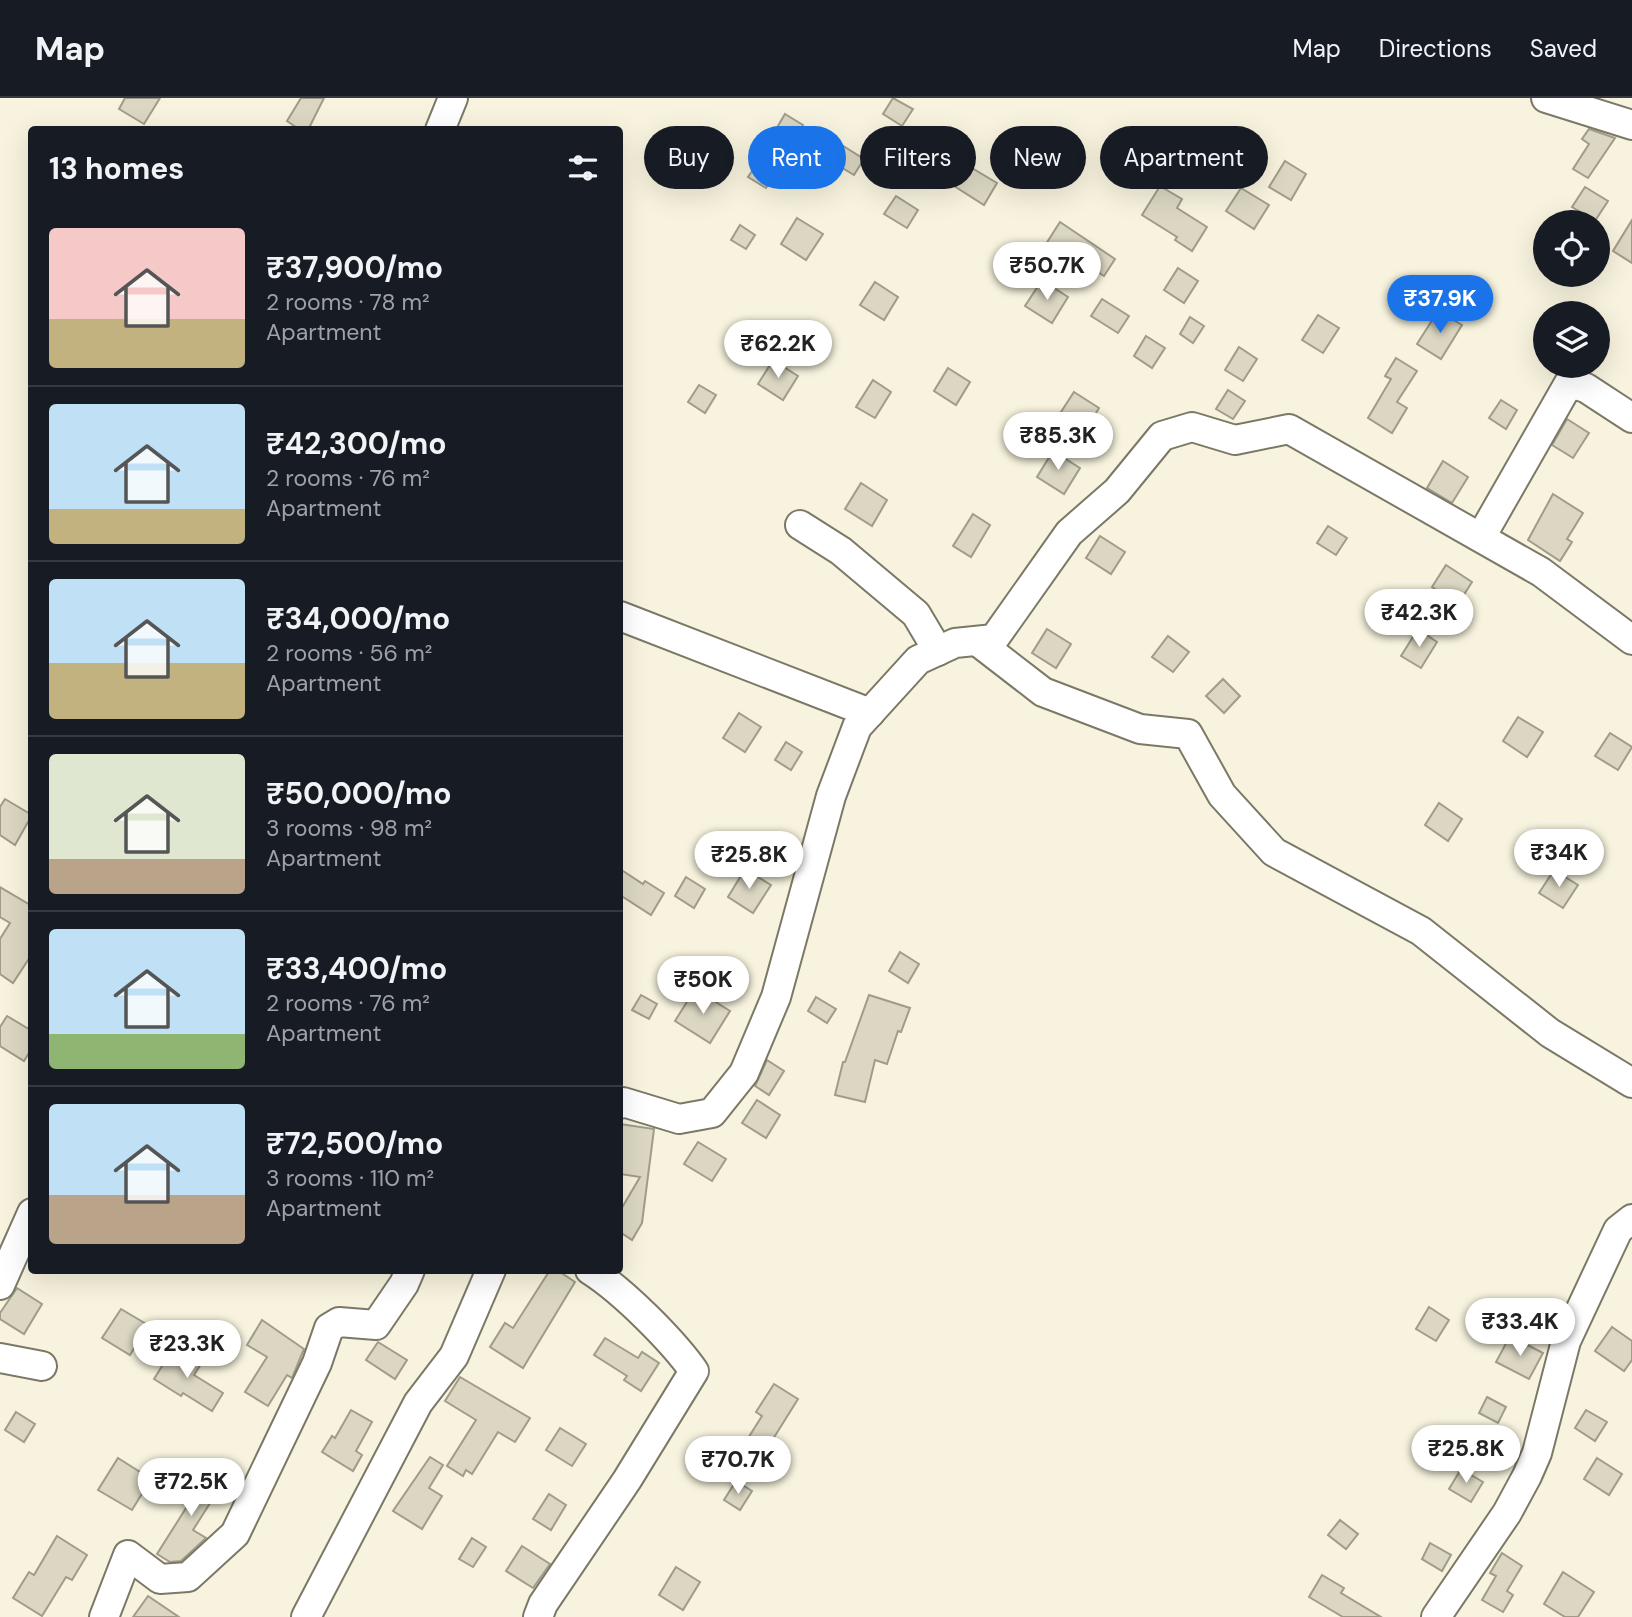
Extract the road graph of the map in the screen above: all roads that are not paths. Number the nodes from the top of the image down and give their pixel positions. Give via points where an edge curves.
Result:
1 (453, 98) edge
2 (1546, 98) edge
3 (1632, 125) edge
4 (442, 126) edge
5 (1632, 418) edge
6 (800, 525) dead end
7 (1481, 537) junction
8 (623, 617) edge
9 (1632, 640) edge
10 (977, 641) junction
11 (938, 651) junction
12 (870, 713) junction
13 (1632, 1083) edge
14 (623, 1102) edge
15 (1632, 1219) edge
16 (28, 1222) edge
17 (408, 1274) edge
18 (489, 1274) edge
19 (596, 1274) edge
20 (0, 1285) edge
21 (0, 1359) edge
22 (42, 1366) dead end
23 (104, 1617) edge
24 (306, 1617) edge
25 (538, 1617) edge
26 (1436, 1617) edge

1 - 4 street
2 - 3 street
5 - 7 street via 1586,388 1569,383
6 - 11 street via 841,551 916,614
7 - 9 street via 1541,572
7 - 10 street via 1289,429 1235,440 1192,427 1163,436 1117,491 1069,533 994,639
8 - 12 street
10 - 11 street via 955,643
10 - 13 street via 1043,692 1140,729 1188,734 1222,795 1274,852 1421,931 1550,1033
11 - 12 street via 918,660
12 - 14 street via 858,727 831,796 776,997 744,1073 712,1113 679,1119
15 - 26 street via 1618,1230 1566,1341 1527,1476
16 - 20 street
17 - 23 street via 376,1325 339,1322 329,1328 317,1363 235,1534 188,1577 160,1578 128,1555
18 - 24 street via 454,1356 418,1403
19 - 25 street via 664,1336 694,1371
21 - 22 street

